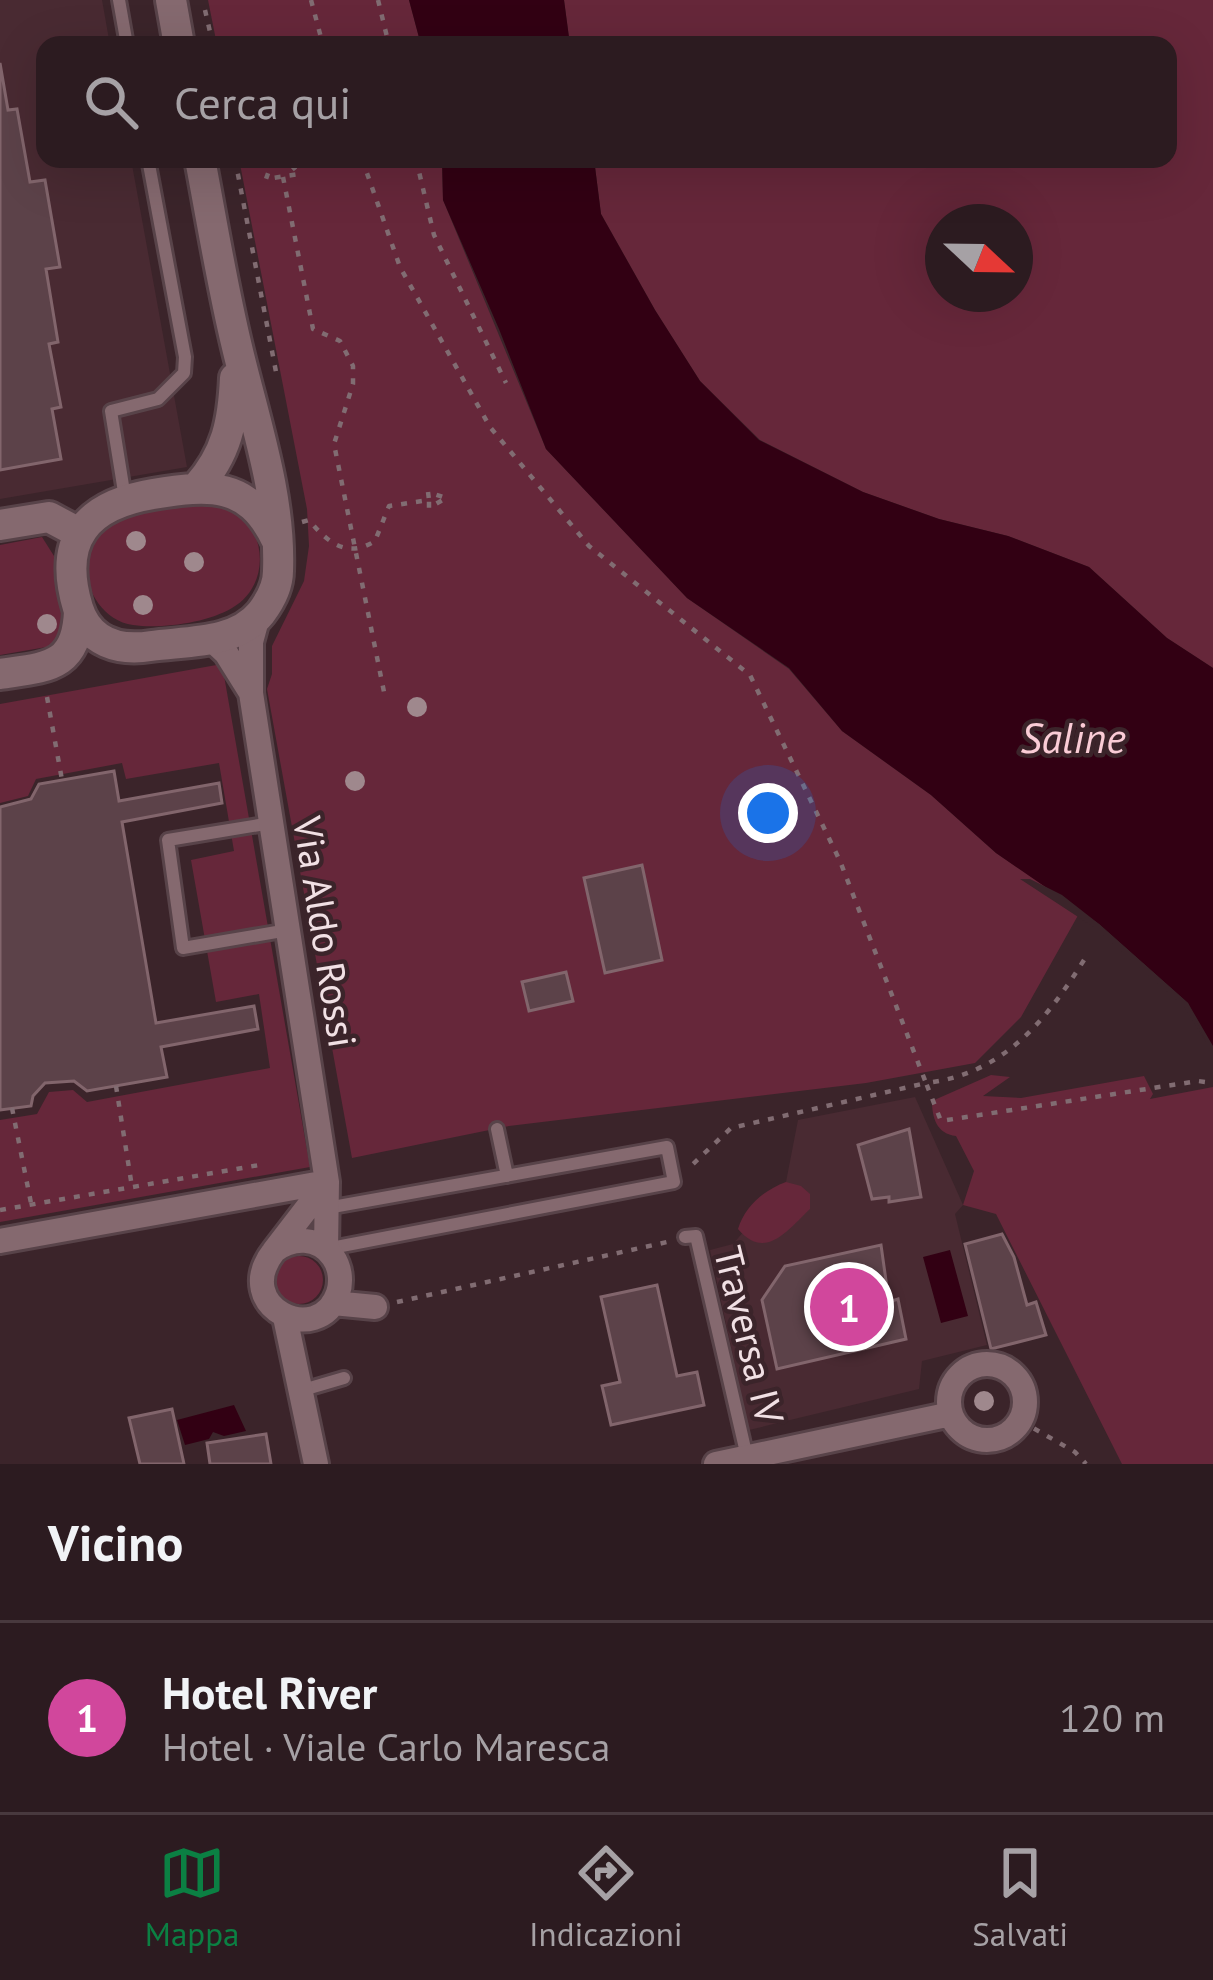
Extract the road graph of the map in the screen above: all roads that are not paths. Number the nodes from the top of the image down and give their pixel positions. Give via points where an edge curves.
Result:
1 (119, 0) edge
2 (171, 0) edge
3 (125, 36) edge
4 (177, 36) edge
5 (150, 168) edge
6 (202, 168) edge
7 (237, 348) junction
8 (197, 487) junction
9 (125, 499) junction
10 (0, 525) edge
11 (286, 531) junction
12 (79, 533) junction
13 (79, 611) junction
14 (258, 616) junction
15 (210, 638) junction
16 (0, 674) edge
17 (251, 693) junction
18 (271, 823) junction
19 (288, 930) junction
20 (497, 1129) dead end
21 (507, 1176) junction
22 (327, 1195) junction
23 (685, 1238) road end
24 (0, 1241) edge
25 (326, 1249) junction
26 (274, 1251) junction
27 (375, 1307) road end
28 (329, 1308) junction
29 (285, 1317) junction
30 (344, 1378) dead end
31 (303, 1390) junction
32 (951, 1414) junction
33 (747, 1457) junction
34 (316, 1464) edge
35 (716, 1464) edge

1 - 3 lane
2 - 4 street
5 - 9 lane via 184,373 158,399 110,411
6 - 7 street
7 - 8 street via 227,443
7 - 11 street
8 - 9 street
8 - 11 street via 223,490
9 - 12 street
10 - 12 street via 49,517
11 - 14 street via 277,581
12 - 13 street via 72,561
13 - 15 street via 97,636 121,648
13 - 16 street via 74,645 56,663
14 - 15 street
14 - 17 street, Via Aldo Rossi
15 - 17 street, Via Aldo Rossi
17 - 18 street, Via Aldo Rossi
18 - 19 street, Via Aldo Rossi
18 - 19 lane via 168,840 183,948
19 - 22 street, Via Aldo Rossi
20 - 21 lane
21 - 22 lane
21 - 25 lane via 667,1147 674,1181
22 - 24 street
22 - 25 street, Via Aldo Rossi
22 - 26 street
23 - 33 lane, Traversa IV via 696,1236
25 - 26 street via 305,1240
25 - 28 street via 339,1269
26 - 29 street via 262,1287
27 - 28 street
28 - 29 street via 305,1320
28 - 31 street via 308,1352
29 - 31 street
30 - 31 lane
31 - 34 street
32 - 32 street via 977,1440 1002,1438 1021,1421 1022,1385 992,1364 979,1365 951,1389
32 - 33 street
33 - 35 street

